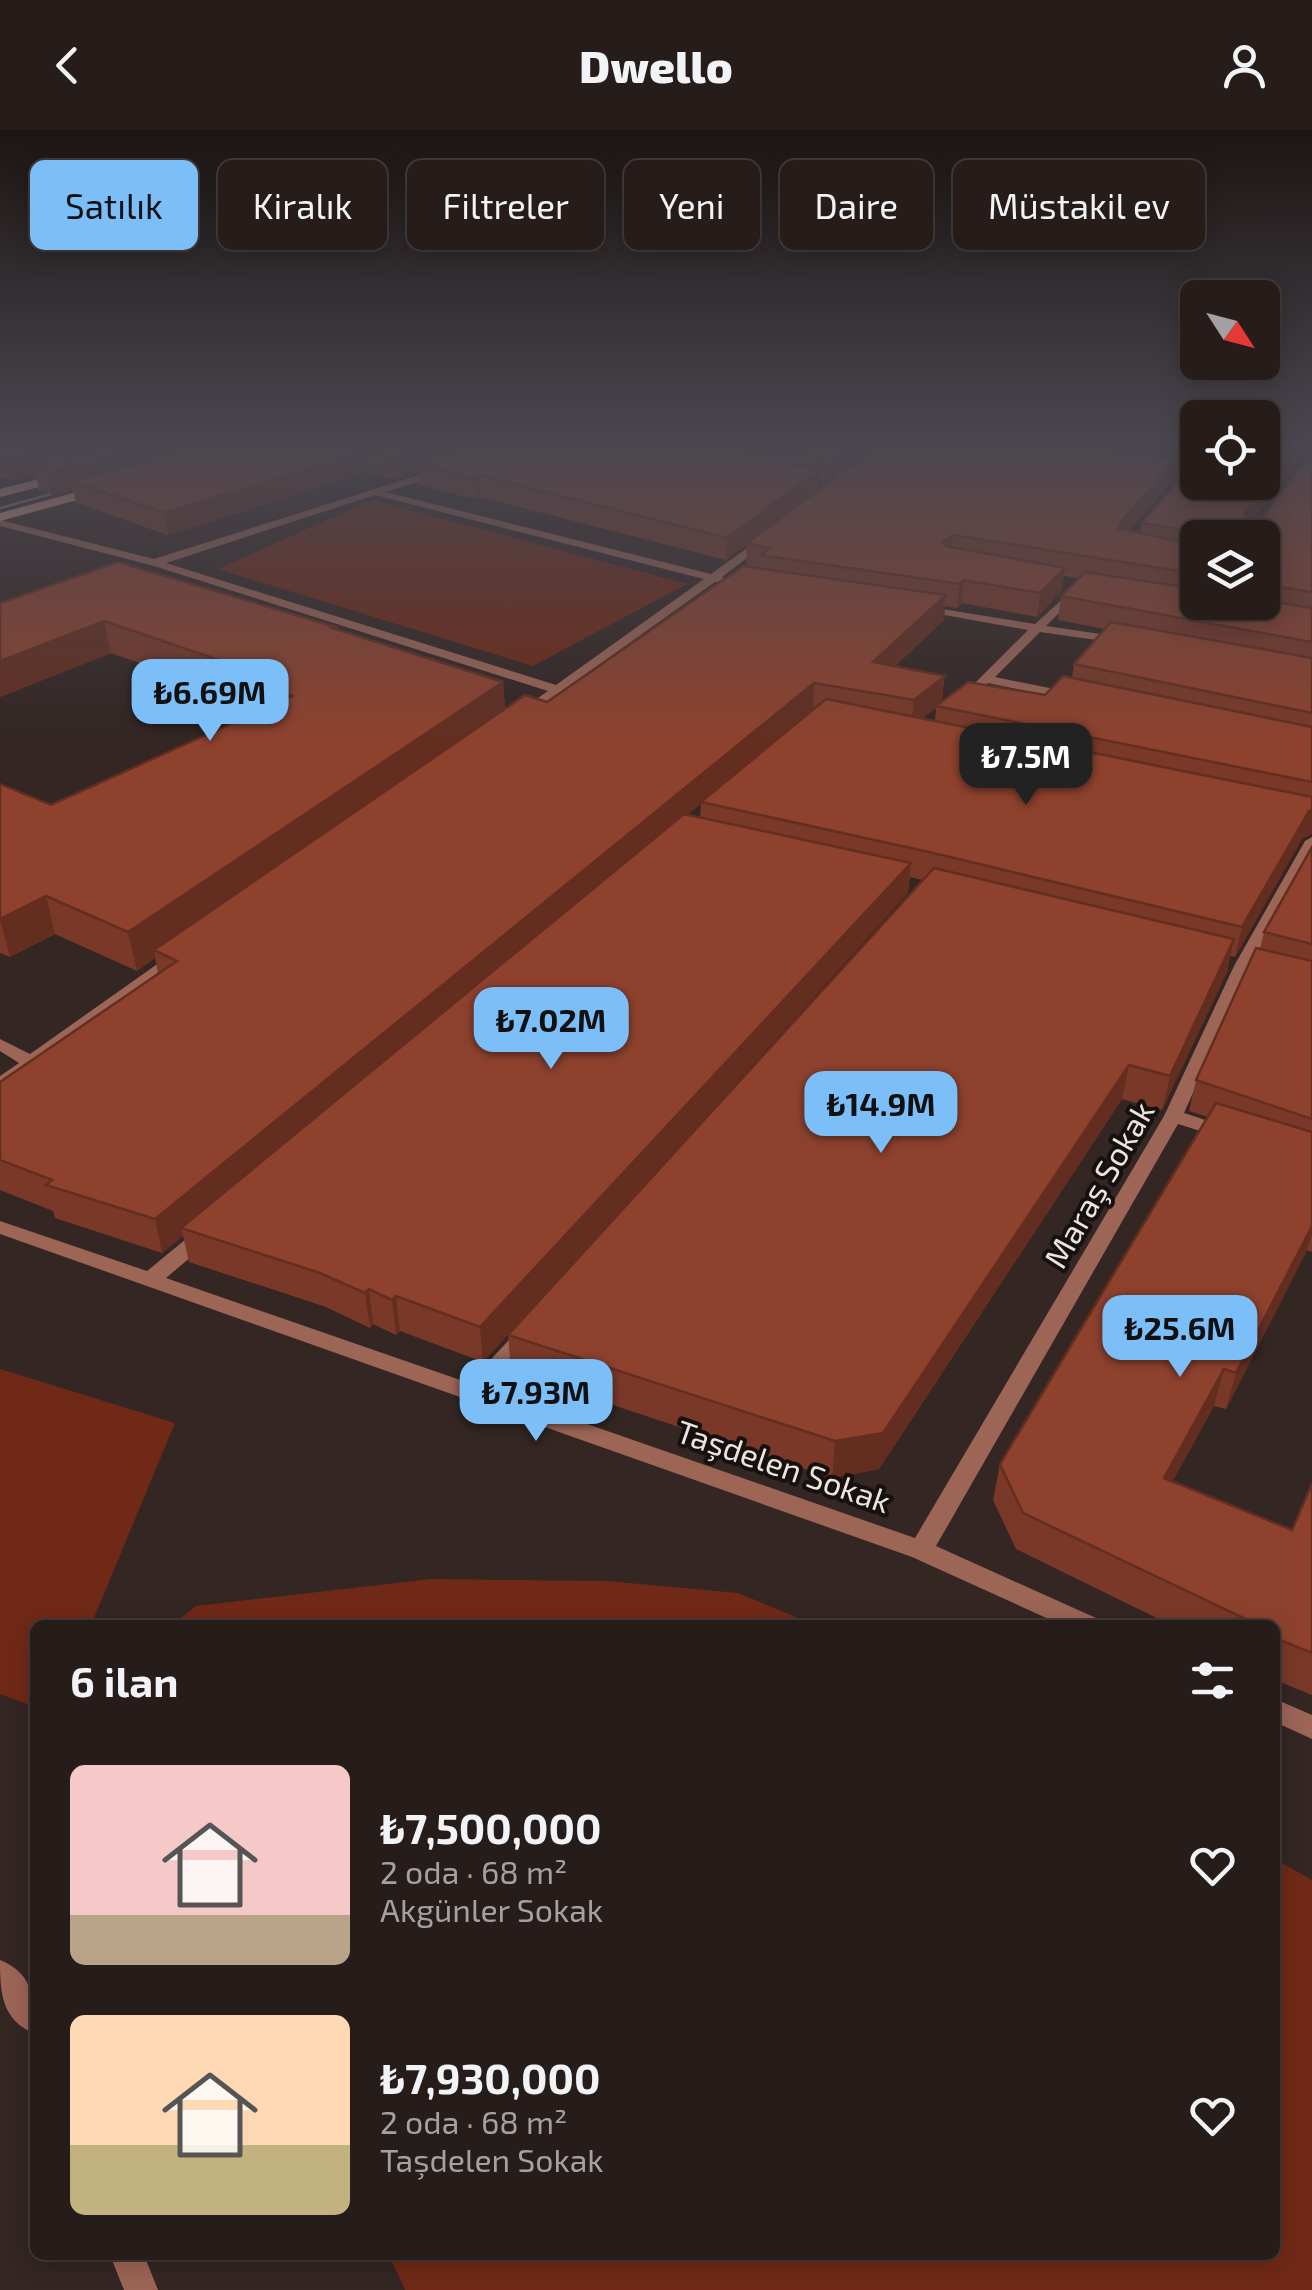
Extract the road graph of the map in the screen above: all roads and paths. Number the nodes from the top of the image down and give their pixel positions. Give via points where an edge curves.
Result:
1 (78, 542) edge
2 (220, 542) edge
3 (569, 542) edge
4 (763, 542) edge
5 (154, 563) junction
6 (138, 568) edge
7 (715, 579) junction
8 (734, 582) edge
9 (1060, 584) edge
10 (1078, 588) junction
11 (1097, 591) edge
12 (906, 607) edge
13 (1039, 626) junction
14 (1137, 644) edge
15 (988, 678) junction
16 (558, 690) junction
17 (974, 690) edge
18 (1083, 699) edge
19 (512, 722) edge
20 (1312, 840) edge
21 (196, 942) edge
22 (0, 1044) edge
23 (31, 1062) junction
24 (0, 1085) edge
25 (1174, 1116) junction
26 (1243, 1138) edge
27 (222, 1220) edge
28 (0, 1227) edge
29 (148, 1281) junction
30 (536, 1323) edge
31 (472, 1394) junction
32 (922, 1550) junction
33 (1076, 1620) edge
34 (1280, 1712) edge
35 (1312, 1727) edge
36 (0, 1975) edge
37 (30, 2013) edge
38 (129, 2260) edge
39 (141, 2290) edge

1 - 5 street
2 - 5 street
3 - 7 street
4 - 7 street
5 - 6 street
5 - 16 street
7 - 8 street
7 - 16 street
9 - 10 street
10 - 11 street
10 - 13 street
12 - 13 street
13 - 14 street
13 - 15 street
15 - 17 street
15 - 18 street
16 - 19 street
20 - 25 street, Maraş Sokak via 1241,966
21 - 23 street
22 - 23 street
23 - 24 street
25 - 26 street
25 - 32 street, Maraş Sokak
27 - 29 street
28 - 29 street, Taşdelen Sokak
29 - 31 street, Taşdelen Sokak
30 - 31 street
31 - 32 street, Taşdelen Sokak
32 - 33 street, Taşdelen Sokak
34 - 35 street
36 - 37 street
38 - 39 street

